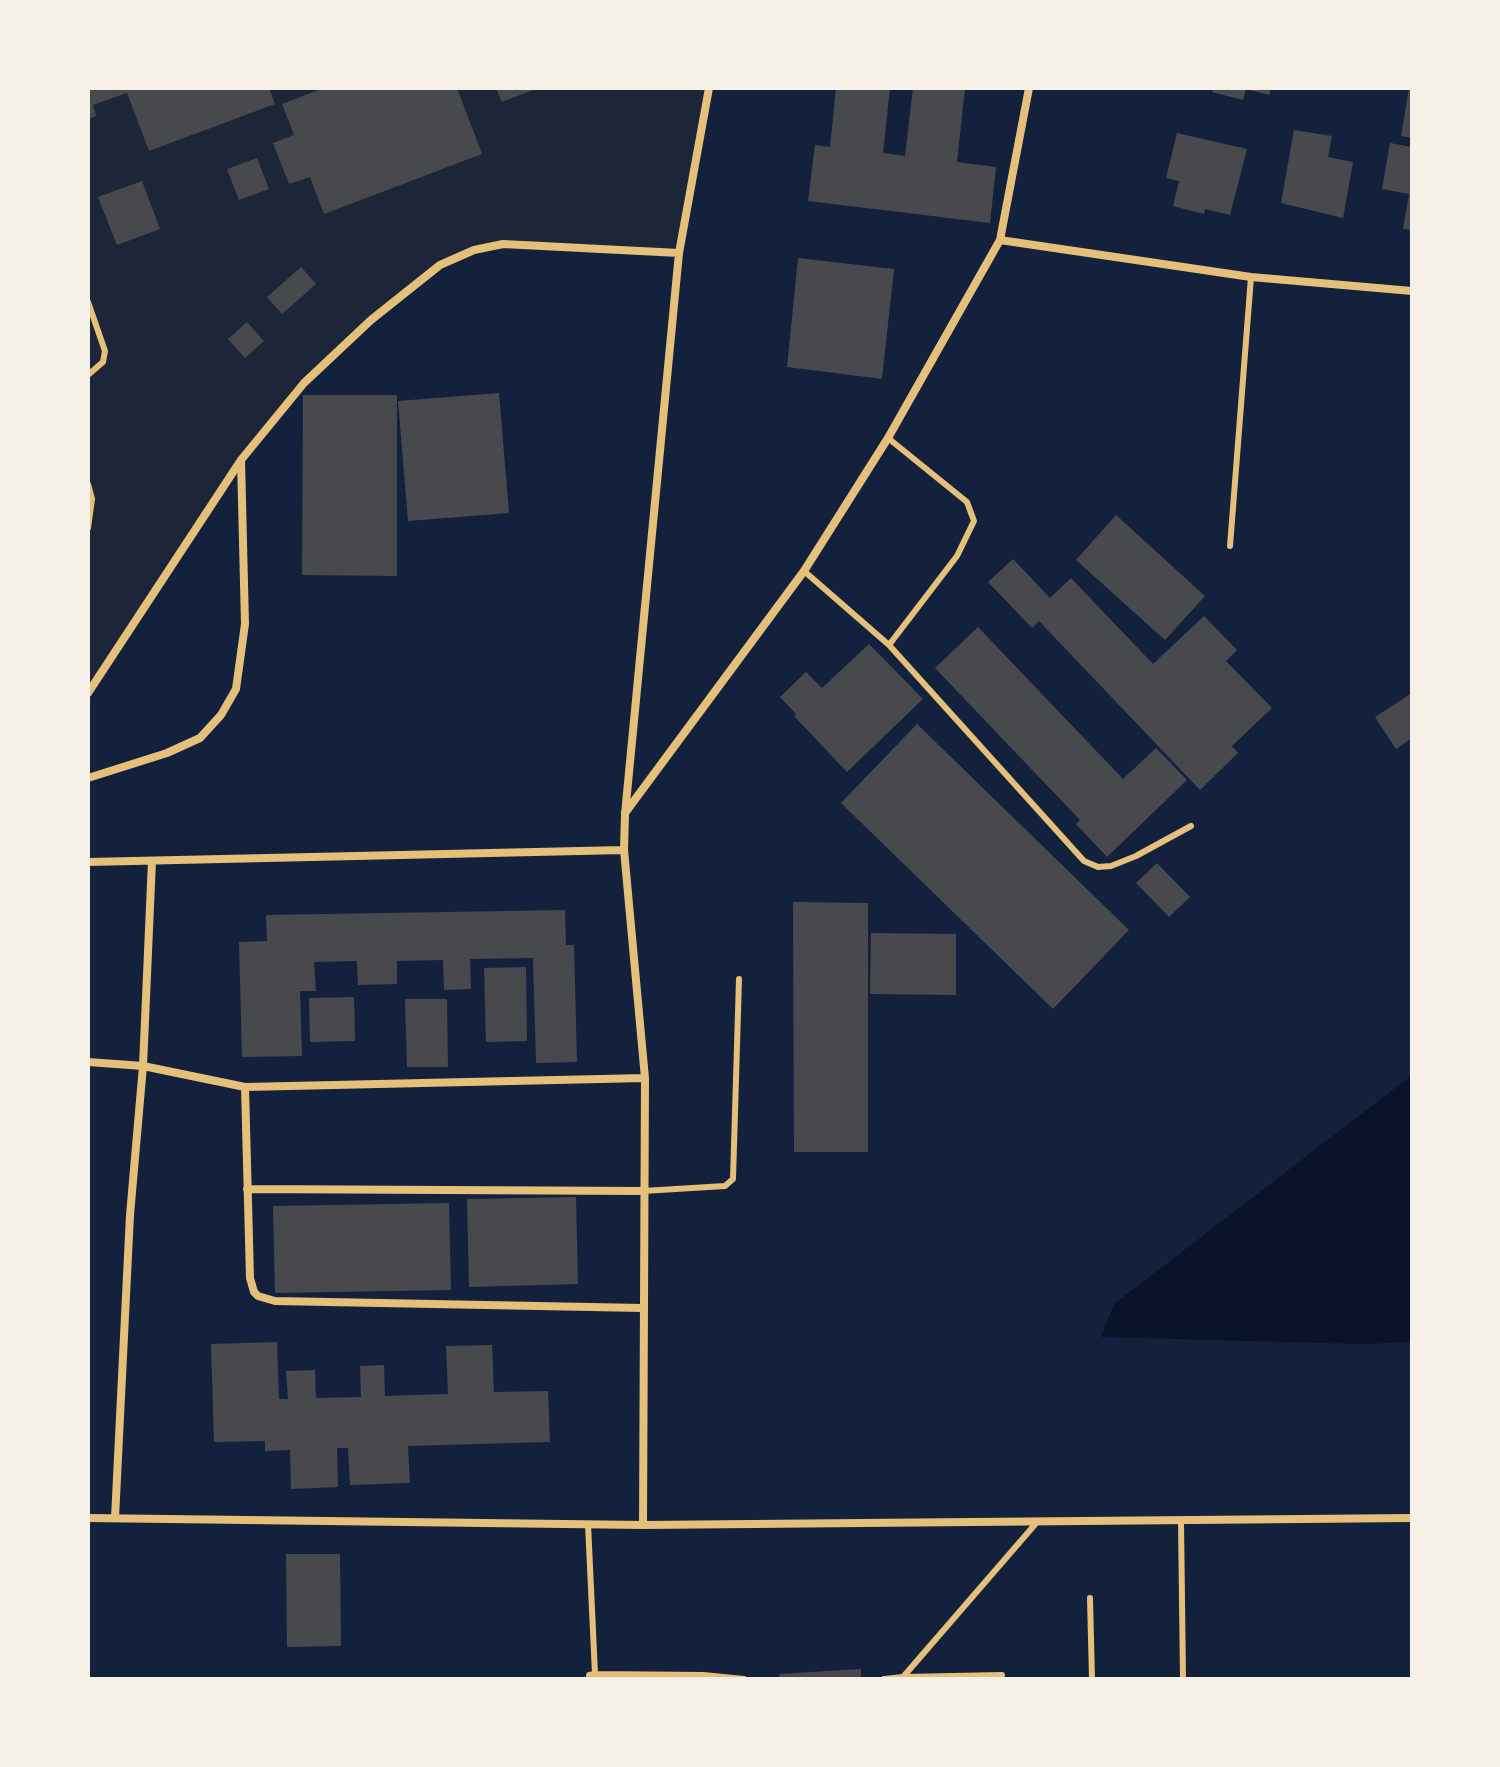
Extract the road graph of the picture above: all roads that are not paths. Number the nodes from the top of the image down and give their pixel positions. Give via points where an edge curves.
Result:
1 (709, 88) edge
2 (1029, 88) edge
3 (1000, 240) junction
4 (679, 253) junction
5 (1251, 277) junction
6 (1412, 291) edge
7 (88, 302) edge
8 (88, 375) edge
9 (888, 438) junction
10 (241, 460) junction
11 (88, 484) edge
12 (88, 528) edge
13 (1230, 546) dead end
14 (804, 571) junction
15 (889, 645) junction
16 (88, 693) edge
17 (88, 778) edge
18 (625, 814) junction
19 (1191, 826) dead end
20 (624, 850) junction
21 (152, 861) junction
22 (88, 862) edge
23 (739, 979) dead end
24 (88, 1062) edge
25 (143, 1066) junction
26 (645, 1078) junction
27 (245, 1087) junction
28 (247, 1189) junction
29 (643, 1191) junction
30 (643, 1308) junction
31 (88, 1518) edge
32 (115, 1518) junction
33 (1412, 1518) edge
34 (1038, 1521) junction
35 (1181, 1521) junction
36 (588, 1524) junction
37 (643, 1525) junction
38 (1090, 1598) dead end
39 (1002, 1675) dead end
40 (592, 1677) edge
41 (903, 1677) junction
42 (744, 1679) edge
43 (884, 1679) edge
44 (1092, 1679) edge
45 (1183, 1679) edge

1 - 4 street
2 - 3 street
3 - 5 street
3 - 9 street
4 - 10 street via 503,244 440,265 304,383
4 - 18 street
5 - 6 street
5 - 13 lane
7 - 8 lane via 105,351 103,362
9 - 14 street
9 - 15 lane via 967,502 974,521 957,556
10 - 16 street
10 - 17 street via 245,624 236,689 200,738
11 - 12 lane
14 - 15 lane
14 - 18 street
15 - 19 lane via 1084,861 1111,866
18 - 20 street
20 - 21 street
20 - 26 street
21 - 22 street
21 - 25 street
23 - 29 lane via 733,1179 725,1186
24 - 25 street
25 - 27 street
25 - 32 street
26 - 27 street
26 - 29 street
27 - 28 street
28 - 29 street
28 - 30 street via 250,1278 254,1292 265,1299
29 - 30 street
30 - 37 street
31 - 32 street
32 - 36 street
33 - 35 street
34 - 35 street
34 - 37 street
34 - 41 lane
35 - 45 lane
36 - 37 street
36 - 40 lane
38 - 44 lane
39 - 41 lane
40 - 42 lane
41 - 43 lane

